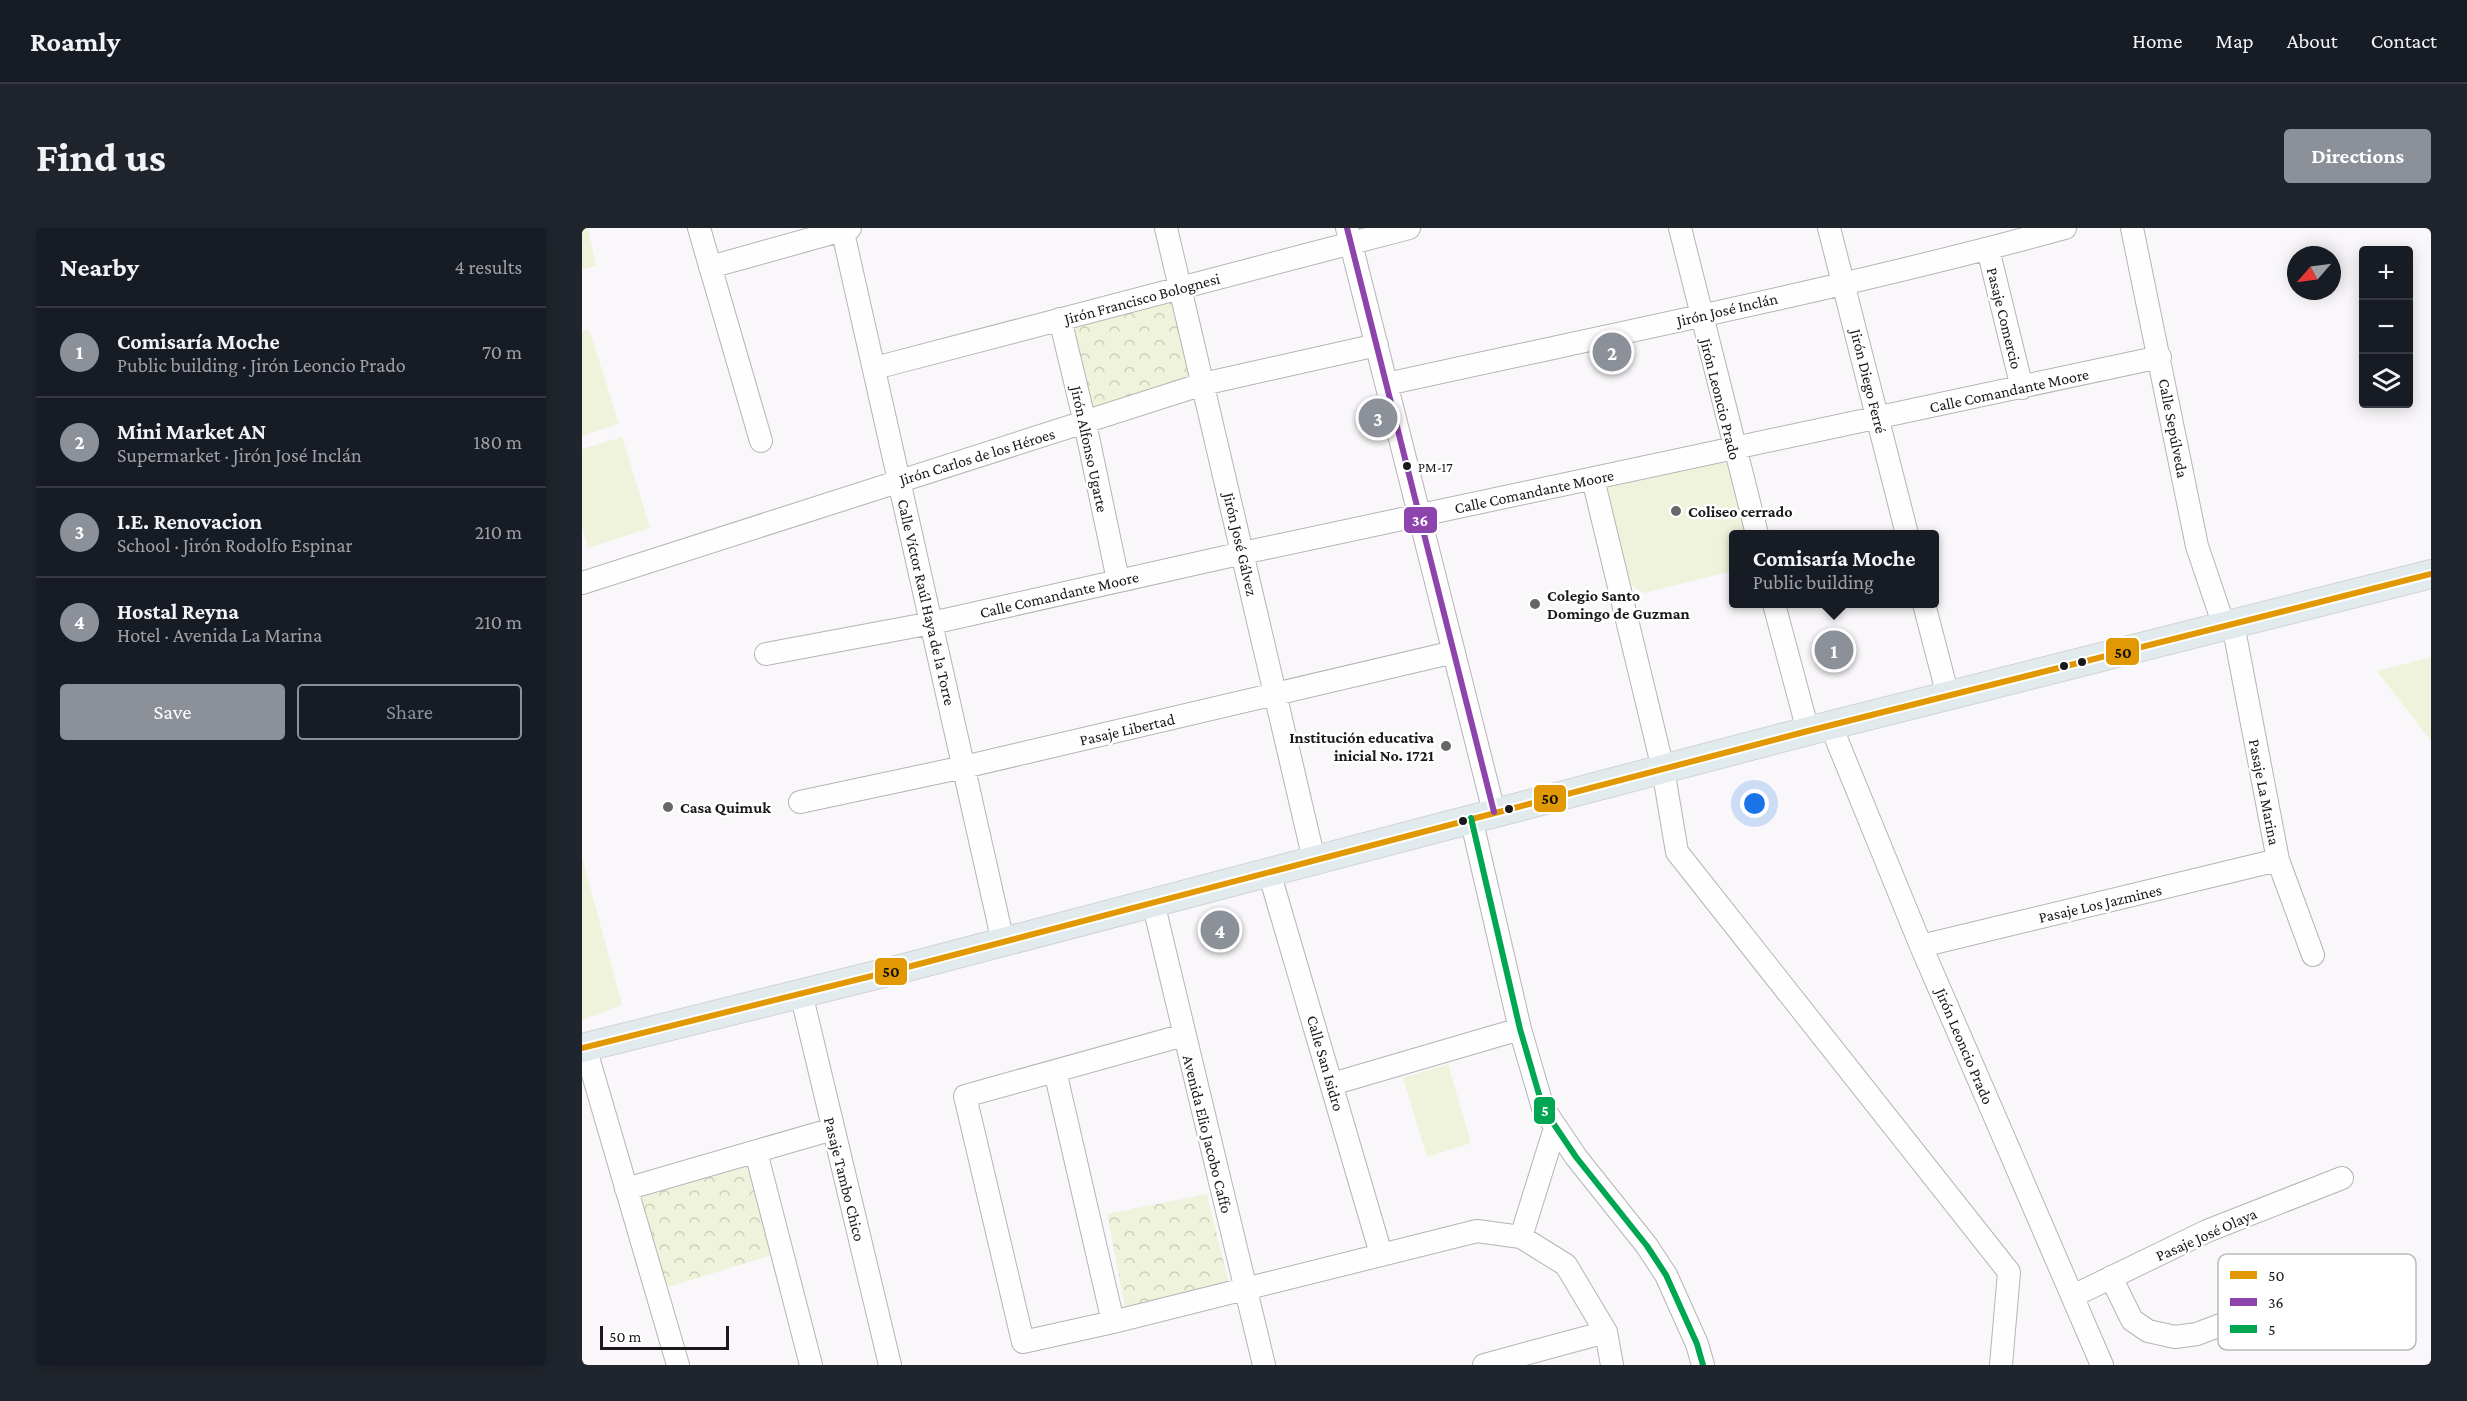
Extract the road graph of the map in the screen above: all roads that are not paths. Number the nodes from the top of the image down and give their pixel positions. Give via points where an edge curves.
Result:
1 (699, 228) edge
2 (1166, 228) edge
3 (1409, 228) edge
4 (1680, 228) edge
5 (1829, 228) edge
6 (2065, 228) edge
7 (2132, 228) edge
8 (845, 229) edge
9 (1349, 236) edge
10 (1988, 249) junction
11 (710, 267) junction
12 (1844, 283) junction
13 (1180, 288) junction
14 (1700, 315) junction
15 (1060, 319) junction
16 (1377, 345) junction
17 (2160, 357) junction
18 (875, 368) junction
19 (1203, 384) junction
20 (1387, 384) junction
21 (2022, 387) junction
22 (1878, 418) junction
23 (1085, 423) junction
24 (761, 441) dead end
25 (1734, 449) junction
26 (1593, 479) junction
27 (899, 480) junction
28 (1420, 515) junction
29 (1755, 530) edge
30 (1906, 530) edge
31 (1243, 553) junction
32 (2431, 574) edge
33 (1118, 580) junction
34 (582, 583) edge
35 (1776, 608) edge
36 (1925, 608) edge
37 (932, 622) junction
38 (2229, 625) junction
39 (1454, 652) junction
40 (766, 654) dead end
41 (1276, 695) junction
42 (1948, 696) junction
43 (1819, 729) junction
44 (964, 767) junction
45 (1663, 769) junction
46 (800, 802) dead end
47 (1483, 815) junction
48 (1314, 860) junction
49 (2278, 860) junction
50 (1269, 872) junction
51 (1153, 902) junction
52 (1003, 942) junction
53 (1921, 946) junction
54 (2313, 955) dead end
55 (801, 993) junction
56 (1520, 1029) junction
57 (1184, 1035) junction
58 (583, 1047) edge
59 (1055, 1071) junction
60 (1332, 1084) junction
61 (1555, 1128) junction
62 (833, 1129) junction
63 (756, 1152) junction
64 (2342, 1178) dead end
65 (626, 1189) junction
66 (1521, 1237) junction
67 (1381, 1254) junction
68 (2111, 1277) junction
69 (1245, 1288) junction
70 (2073, 1296) junction
71 (1113, 1322) junction
72 (2218, 1326) edge
73 (1606, 1332) junction
74 (678, 1365) edge
75 (811, 1365) edge
76 (890, 1365) edge
77 (1264, 1365) edge
78 (1484, 1365) edge
79 (1612, 1365) edge
80 (1703, 1365) edge
81 (2001, 1365) edge
82 (2102, 1365) edge

1 - 11 street
2 - 13 street, Jirón José Gálvez
3 - 9 street, Jirón Francisco Bolognesi
4 - 14 street, Jirón Leoncio Prado
5 - 12 street, Jirón Diego Ferré
6 - 10 street, Jirón José Inclán
7 - 17 street, Calle Sepúlveda
8 - 11 street
8 - 18 street, Calle Víctor Raúl Haya de la Torre
9 - 13 street, Jirón Francisco Bolognesi
9 - 16 street
10 - 12 street, Jirón José Inclán
10 - 21 street, Pasaje Comercio
11 - 24 street
12 - 14 street, Jirón José Inclán
12 - 22 street, Jirón Diego Ferré
13 - 15 street, Jirón Francisco Bolognesi
13 - 19 street, Jirón José Gálvez
14 - 20 street, Jirón José Inclán
14 - 25 street, Jirón Leoncio Prado
15 - 18 street, Jirón Francisco Bolognesi
15 - 23 street, Jirón Alfonso Ugarte
16 - 19 street, Jirón Carlos de los Héroes
16 - 20 street
17 - 21 street, Calle Comandante Moore
17 - 38 street, Calle Sepúlveda via 2197,546
18 - 27 street, Calle Víctor Raúl Haya de la Torre
19 - 23 street, Jirón Carlos de los Héroes
19 - 31 street, Jirón José Gálvez
20 - 28 street
21 - 22 street, Calle Comandante Moore
22 - 25 street, Calle Comandante Moore
22 - 30 street, Jirón Diego Ferré
23 - 27 street, Jirón Carlos de los Héroes
23 - 33 street, Jirón Alfonso Ugarte
25 - 26 street, Calle Comandante Moore
25 - 29 street, Jirón Leoncio Prado
26 - 28 street, Calle Comandante Moore
26 - 45 street
27 - 34 street, Jirón Carlos de los Héroes
27 - 37 street, Calle Víctor Raúl Haya de la Torre
28 - 31 street, Calle Comandante Moore
28 - 39 street
31 - 33 street, Calle Comandante Moore
31 - 41 street, Jirón José Gálvez
32 - 38 main road
33 - 37 street, Calle Comandante Moore
35 - 43 street, Jirón Leoncio Prado
36 - 42 street
37 - 40 street, Calle Comandante Moore
37 - 44 street, Calle Víctor Raúl Haya de la Torre
38 - 42 main road
38 - 49 street, Pasaje La Marina
39 - 41 street, Pasaje Libertad
39 - 47 street
41 - 44 street, Pasaje Libertad
41 - 48 street, Jirón José Gálvez
42 - 43 main road
43 - 45 main road
43 - 53 street, Jirón Leoncio Prado
44 - 46 street, Pasaje Libertad
44 - 52 street, Calle Víctor Raúl Haya de la Torre
45 - 47 main road
45 - 81 street via 1677,852 2009,1272
47 - 48 main road
47 - 56 street
48 - 50 main road
49 - 53 street, Pasaje Los Jazmines
49 - 54 street, Pasaje La Marina
50 - 51 main road
50 - 60 street, Calle San Isidro
51 - 52 main road
51 - 57 street, Avenida Elio Jacobo Caffo
52 - 55 main road
53 - 70 street, Jirón Leoncio Prado
55 - 58 main road
55 - 62 street, Pasaje Tambo Chico
56 - 60 street
56 - 61 street via 1543,1108
57 - 59 street
57 - 69 street, Avenida Elio Jacobo Caffo
58 - 65 street
59 - 71 street
59 - 71 street via 965,1096 1023,1342
60 - 67 street, Calle San Isidro
61 - 66 street
61 - 80 street via 1666,1275
62 - 63 street
62 - 76 street, Pasaje Tambo Chico
63 - 65 street
63 - 75 street
64 - 68 street, Pasaje José Olaya via 2207,1231
65 - 74 street
66 - 67 street via 1477,1231
66 - 73 street via 1566,1265
67 - 69 street
68 - 70 street, Pasaje José Olaya
68 - 72 street via 2132,1320 2148,1331 2175,1337
69 - 71 street
69 - 77 street, Avenida Elio Jacobo Caffo
70 - 82 street, Jirón Leoncio Prado
73 - 78 street
73 - 79 street

